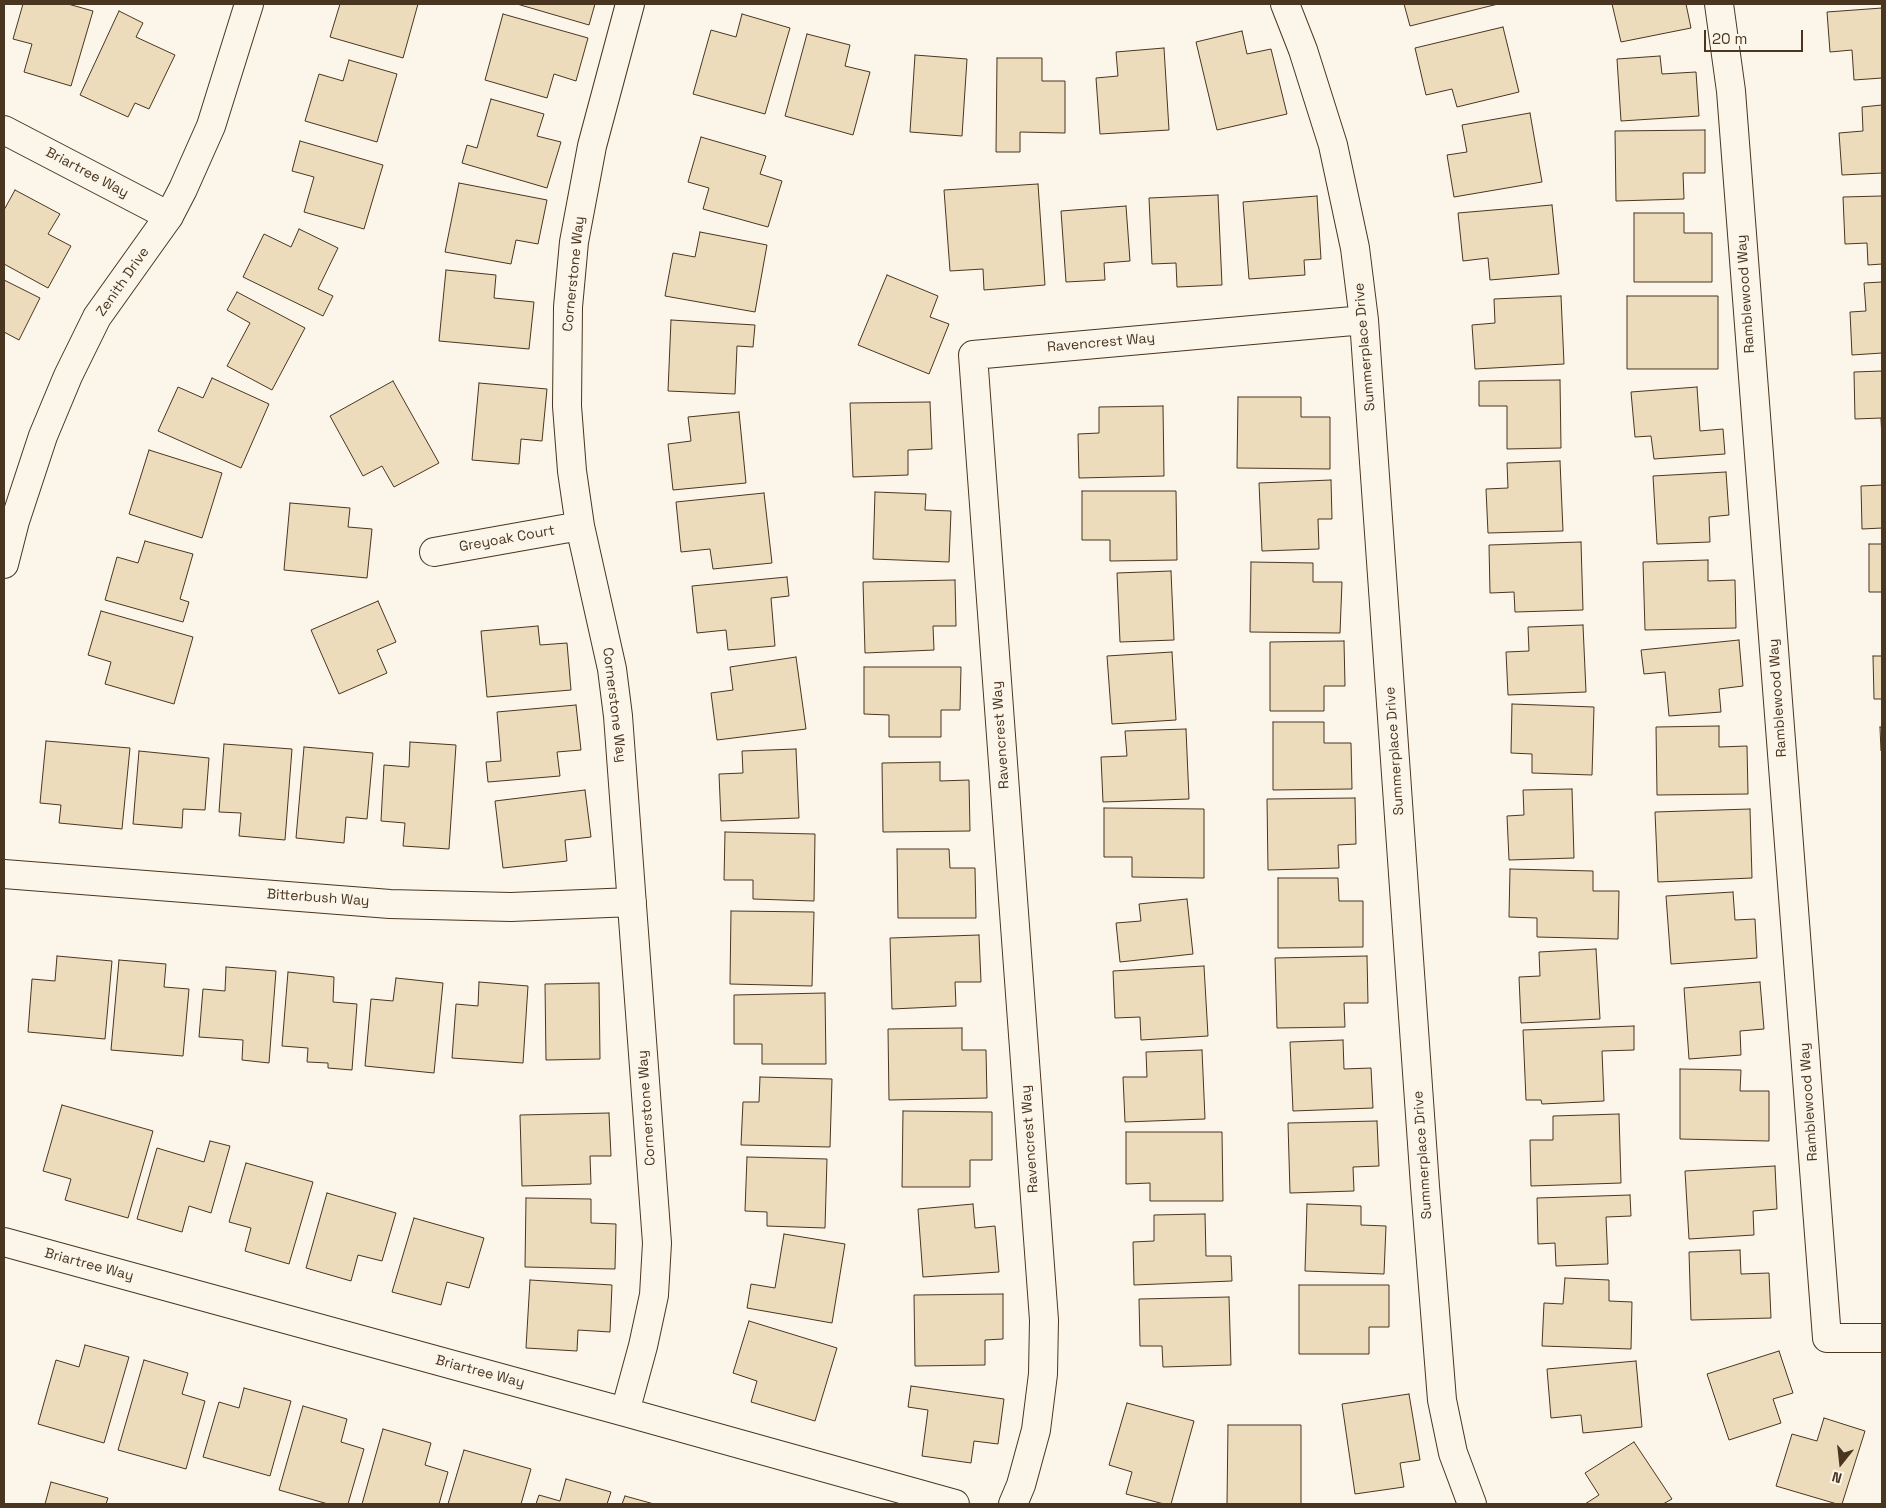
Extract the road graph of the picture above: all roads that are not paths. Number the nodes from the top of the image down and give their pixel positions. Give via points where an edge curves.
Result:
1 (249, 4) edge
2 (630, 4) edge
3 (1285, 4) edge
4 (1719, 4) edge
5 (4, 130) edge
6 (170, 216) junction
7 (1364, 320) junction
8 (580, 526) junction
9 (434, 552) dead end
10 (4, 564) edge
11 (4, 874) edge
12 (632, 902) junction
13 (4, 1242) edge
14 (1882, 1338) edge
15 (625, 1412) junction
16 (1467, 1502) edge
17 (955, 1504) edge
18 (1014, 1504) edge

1 - 6 street, Zenith Drive via 211,126
2 - 8 street, Cornerstone Way via 592,146 574,242 568,298 567,406
3 - 7 street, Summerplace Drive via 1333,145 1356,248
4 - 14 street, Ramblewood Way via 1732,111 1827,1338
5 - 6 street, Briartree Way
6 - 10 street, Zenith Drive via 97,317 68,376 42,436
7 - 16 street, Summerplace Drive via 1441,1391
7 - 18 street, Ravencrest Way via 973,355 1044,1320 1044,1374 1036,1430
8 - 9 street, Greyoak Court
8 - 12 street, Cornerstone Way via 612,669
11 - 12 street, Bitterbush Way via 390,904 511,907
12 - 15 street, Cornerstone Way via 657,1243 654,1295
13 - 15 street, Briartree Way
15 - 17 street, Briartree Way

